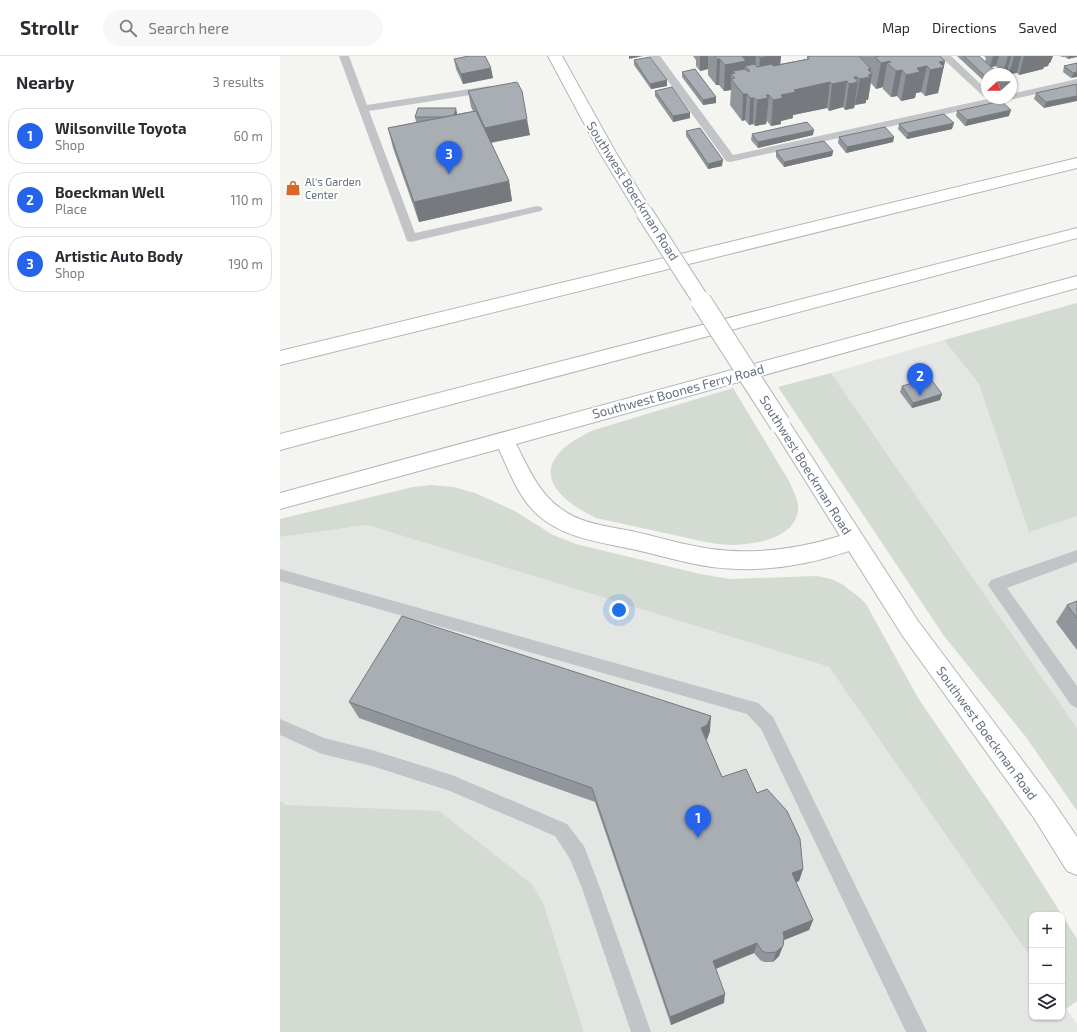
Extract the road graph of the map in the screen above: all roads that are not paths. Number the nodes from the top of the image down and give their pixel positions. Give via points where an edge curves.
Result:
1 (344, 56) edge
2 (555, 56) edge
3 (655, 56) edge
4 (945, 56) edge
5 (1077, 82) edge
6 (498, 88) edge
7 (981, 90) edge
8 (1017, 96) edge
9 (981, 100) edge
10 (363, 109) junction
11 (1077, 163) edge
12 (537, 209) dead end
13 (1077, 233) edge
14 (1077, 282) edge
15 (280, 358) edge
16 (504, 439) junction
17 (280, 442) edge
18 (280, 501) edge
19 (854, 541) junction
20 (1077, 556) edge
21 (280, 575) edge
22 (1077, 700) edge
23 (280, 727) edge
24 (1077, 861) edge
25 (641, 1032) edge
26 (917, 1032) edge

1 - 10 lane
2 - 19 main road, Southwest Boeckman Road, bridge via 608,153 644,212
3 - 9 lane via 730,159
4 - 7 lane
5 - 8 lane
6 - 10 lane
10 - 12 lane via 411,238
11 - 15 main road
13 - 17 main road
14 - 16 main road, Southwest Boones Ferry Road
16 - 18 main road, Southwest Boones Ferry Road
16 - 19 main road via 525,480 542,505 553,515 570,524 601,534 700,556 742,560 807,555
19 - 24 main road, Southwest Boeckman Road via 910,628
20 - 22 lane via 996,584
21 - 26 lane via 752,708 768,723
23 - 25 lane via 322,746 372,758 452,783 561,830 577,853 591,888

